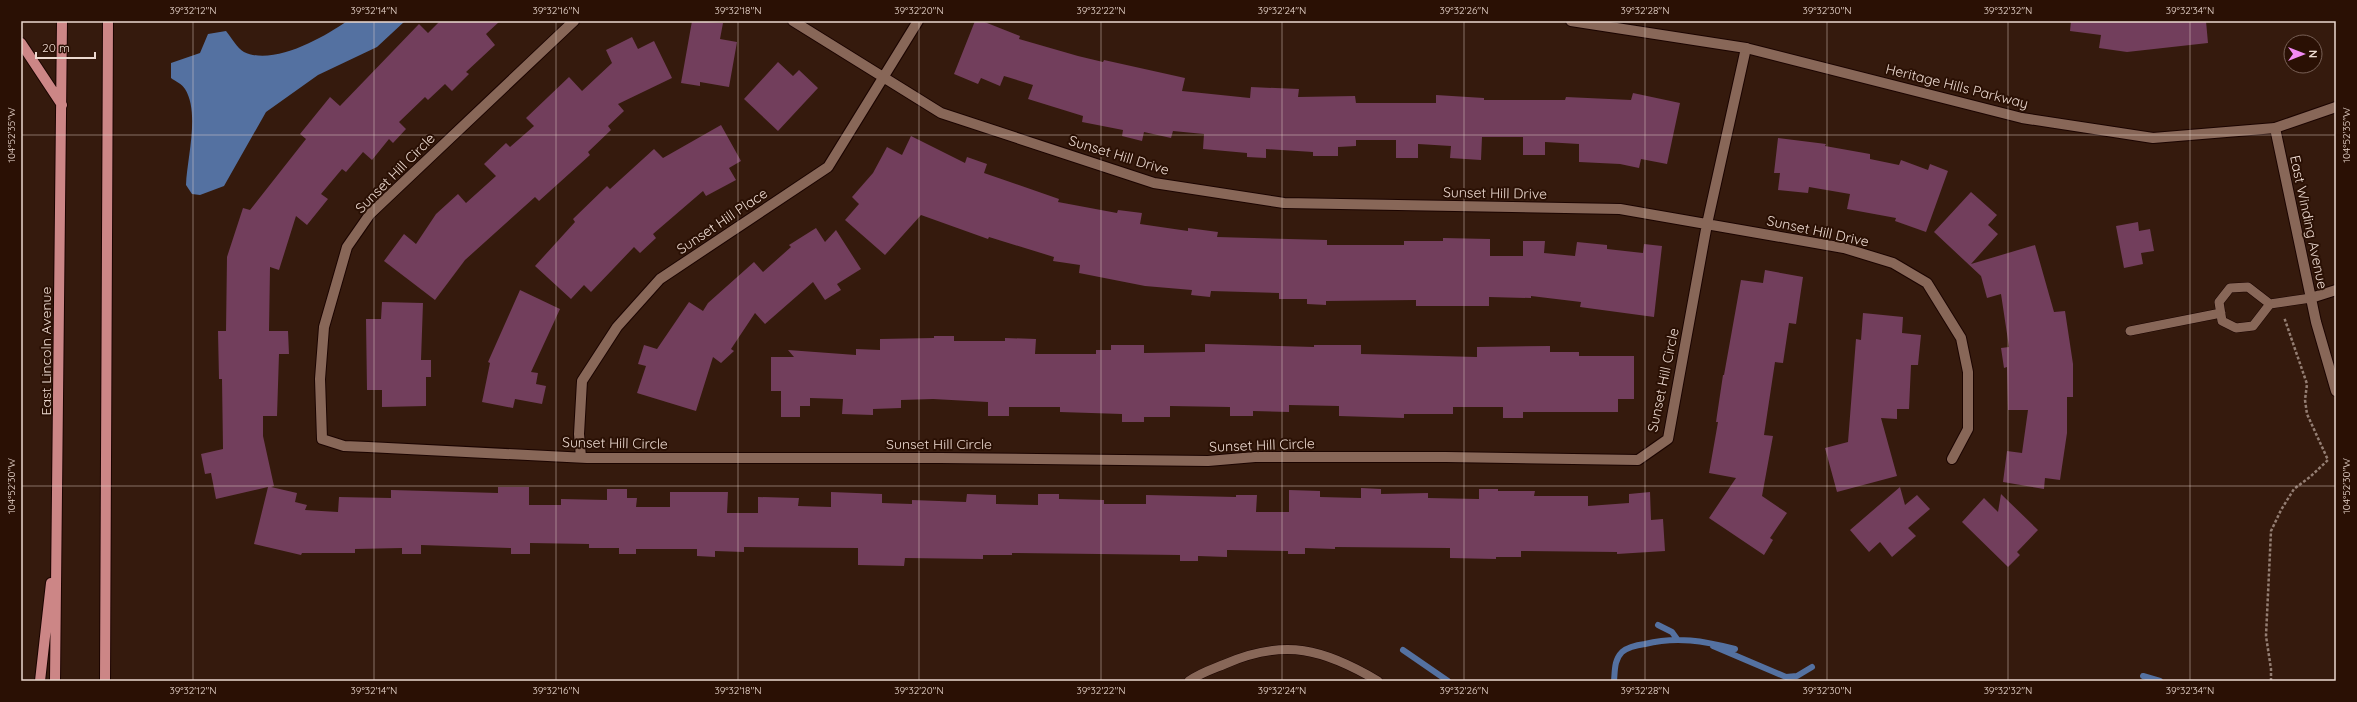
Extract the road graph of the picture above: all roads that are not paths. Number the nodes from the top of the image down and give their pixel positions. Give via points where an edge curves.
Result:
1 (62, 21) edge
2 (108, 21) edge
3 (574, 21) edge
4 (792, 21) edge
5 (918, 21) edge
6 (1571, 21) edge
7 (21, 43) edge
8 (1746, 48) junction
9 (884, 77) junction
10 (62, 105) junction
11 (2336, 107) edge
12 (2275, 128) junction
13 (1707, 224) junction
14 (2336, 290) edge
15 (2311, 298) junction
16 (2274, 304) junction
17 (2221, 313) junction
18 (2130, 331) dead end
19 (2336, 391) edge
20 (581, 458) junction
21 (1952, 458) dead end
22 (58, 521) junction
23 (40, 681) edge
24 (55, 681) edge
25 (105, 681) edge
26 (1189, 681) edge
27 (1378, 681) edge

1 - 10 main road, East Lincoln Avenue
2 - 25 main road
3 - 20 street, Sunset Hill Circle via 370,214 347,247 324,327 320,379 322,439 344,446
4 - 9 street
5 - 9 street, Sunset Hill Place
6 - 8 street, Heritage Hills Parkway
7 - 10 main road
8 - 12 street, Heritage Hills Parkway via 2022,118 2153,138
8 - 13 street, Sunset Hill Circle
9 - 13 street, Sunset Hill Drive via 941,113 1154,183 1284,203 1620,209
9 - 20 street, Sunset Hill Place via 828,167 660,279 617,327 582,381 579,434
10 - 22 main road, East Lincoln Avenue
11 - 12 street, Heritage Hills Parkway
12 - 15 street, East Winding Avenue
13 - 20 street, Sunset Hill Circle via 1668,439 1638,460 1446,457 1255,457 1208,461
13 - 21 street, Sunset Hill Drive via 1844,248 1893,263 1927,283 1961,338 1968,372 1968,429
14 - 15 street
15 - 16 lane
15 - 19 street, East Winding Avenue
16 - 17 lane via 2254,326 2236,328 2222,321
16 - 17 lane via 2248,287 2230,288 2220,302
17 - 18 lane
22 - 23 main road
22 - 24 main road, East Lincoln Avenue
26 - 27 lane via 1244,655 1290,648 1319,652 1353,666

